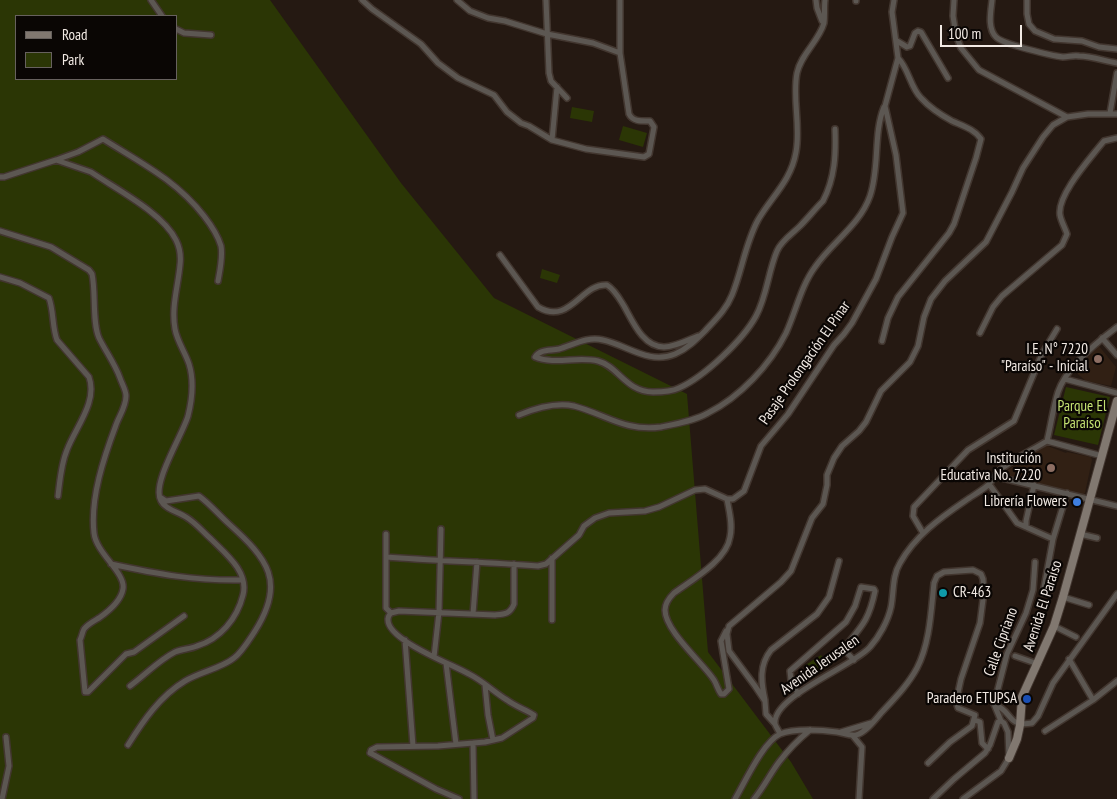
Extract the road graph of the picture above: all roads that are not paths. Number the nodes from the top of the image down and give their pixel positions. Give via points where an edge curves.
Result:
1 (151, 0) edge
2 (362, 0) edge
3 (457, 0) edge
4 (546, 0) edge
5 (620, 0) edge
6 (816, 0) edge
7 (824, 0) edge
8 (894, 0) edge
9 (954, 0) edge
10 (992, 0) edge
11 (1027, 0) edge
12 (161, 15) edge
13 (824, 24) junction
14 (178, 30) edge
15 (548, 34) junction
16 (211, 35) dead end
17 (897, 41) junction
18 (1117, 48) edge
19 (620, 53) junction
20 (898, 58) junction
21 (1117, 63) edge
22 (1117, 73) edge
23 (948, 78) dead end
24 (557, 87) junction
25 (567, 98) dead end
26 (885, 106) junction
27 (1110, 113) junction
28 (1117, 114) edge
29 (1067, 117) junction
30 (835, 129) dead end
31 (1117, 138) edge
32 (552, 140) junction
33 (56, 160) junction
34 (0, 177) edge
35 (0, 231) edge
36 (500, 255) dead end
37 (0, 278) edge
38 (218, 281) dead end
39 (1117, 327) edge
40 (1057, 328) dead end
41 (980, 333) dead end
42 (701, 335) junction
43 (1102, 338) junction
44 (882, 342) dead end
45 (1117, 356) edge
46 (1065, 379) junction
47 (1117, 393) edge
48 (1117, 401) edge
49 (1117, 414) edge
50 (519, 415) dead end
51 (1112, 421) junction
52 (1047, 441) junction
53 (1102, 456) junction
54 (994, 476) junction
55 (989, 484) junction
56 (1034, 485) junction
57 (1067, 493) junction
58 (58, 496) dead end
59 (160, 498) junction
60 (727, 499) junction
61 (1090, 499) junction
62 (1117, 506) edge
63 (1026, 527) junction
64 (441, 529) dead end
65 (386, 534) dead end
66 (923, 534) junction
67 (1080, 534) junction
68 (1053, 538) junction
69 (1097, 538) dead end
70 (386, 557) junction
71 (552, 558) junction
72 (839, 560) dead end
73 (441, 561) junction
74 (477, 562) junction
75 (1035, 562) dead end
76 (110, 564) junction
77 (514, 564) junction
78 (243, 580) junction
79 (1043, 593) dead end
80 (1117, 594) edge
81 (1063, 597) junction
82 (1089, 605) dead end
83 (439, 612) junction
84 (391, 613) junction
85 (473, 614) junction
86 (184, 616) dead end
87 (552, 620) dead end
88 (729, 626) junction
89 (1054, 626) junction
90 (1076, 637) dead end
91 (405, 640) junction
92 (1015, 656) dead end
93 (434, 657) junction
94 (854, 660) junction
95 (1069, 660) junction
96 (446, 663) junction
97 (1038, 664) junction
98 (1117, 681) edge
99 (485, 684) junction
100 (130, 686) dead end
101 (798, 694) junction
102 (1093, 700) junction
103 (765, 701) junction
104 (994, 704) junction
105 (974, 720) junction
106 (1001, 720) junction
107 (872, 723) junction
108 (776, 724) junction
109 (1020, 725) junction
110 (811, 730) junction
111 (1045, 731) dead end
112 (838, 732) junction
113 (780, 734) junction
114 (853, 736) junction
115 (6, 737) dead end
116 (493, 740) junction
117 (473, 743) junction
118 (456, 744) junction
119 (128, 745) dead end
120 (413, 746) junction
121 (988, 749) junction
122 (1008, 758) junction
123 (928, 763) dead end
124 (736, 797) edge
125 (2, 799) edge
126 (459, 799) edge
127 (474, 799) edge
128 (743, 799) edge
129 (754, 799) edge
130 (859, 799) edge
131 (933, 799) edge
132 (963, 799) edge

1 - 12 street
2 - 32 street via 421,44 458,78 497,98 520,123
3 - 15 street via 470,11 488,18
4 - 15 street
5 - 19 street
6 - 13 street
7 - 13 street
8 - 17 street via 892,12
9 - 29 street via 956,35 961,48 979,70
10 - 21 street via 990,26 996,37 1005,42 1048,55 1078,55
11 - 18 street via 1026,14 1035,31 1054,39
13 - 42 street via 800,64 795,84 797,151 791,171 755,226 731,297 720,315
14 - 16 street
15 - 19 street via 593,43
15 - 24 street via 549,73
17 - 20 street
17 - 23 street via 910,46 915,33 921,32
19 - 32 street via 626,102 632,118 650,121 654,127 649,154 646,157 586,149
20 - 26 street
20 - 44 street via 904,64 914,90 933,110 974,130 981,139 954,224 898,297
22 - 27 street
24 - 25 street
24 - 32 street
26 - 50 street via 870,196 858,218 814,268 785,334 770,358 726,403 684,422 659,427 640,428 617,423 572,406 554,405
26 - 60 street, Pasaje Prolongación El Pinar via 896,155 902,219 876,279 852,323 762,446 744,491 733,499
27 - 28 street
27 - 29 street
29 - 88 street via 1043,136 986,242 945,280 931,299 918,346 910,362 881,391 866,422 834,458 822,504 812,518 791,571
30 - 42 street via 836,159 823,201 777,250 756,316 742,338 690,383 677,389 643,391 596,361 560,362 535,357 581,340 601,339 646,357 660,357 674,355
31 - 41 street via 1099,146 1066,191 1060,208 1067,234 1062,246 1002,296
33 - 34 street
33 - 38 street via 103,139 162,175 198,208 218,240 222,255
33 - 59 street via 91,172 145,208 176,239 180,266 174,326 189,365 192,386 181,435 162,474
35 - 76 street via 51,246 92,274 97,332 118,370 126,397 98,479 94,501 94,534
36 - 42 street via 538,308 543,310 552,312 568,308 595,287 607,285 615,290 636,328 655,345 664,347
37 - 58 street via 20,283 49,298 57,340 91,383 90,402 66,450
39 - 43 street
40 - 66 street via 1042,354 1014,421 968,450 914,507 913,516
43 - 45 street
43 - 46 street
46 - 47 street
46 - 52 street via 1058,392
48 - 51 street, Avenida El Paraíso
49 - 51 street
51 - 53 street, Avenida El Paraíso
52 - 53 street
52 - 54 street, Avenida Jerusalen
53 - 61 street, Avenida El Paraíso
54 - 55 street, Avenida Jerusalen
54 - 56 street
55 - 63 street via 1017,523
55 - 66 street, Avenida Jerusalen via 939,518
56 - 57 street
56 - 63 street
57 - 61 street
57 - 68 street
59 - 78 street via 167,507 197,525 226,553
59 - 119 street via 166,501 199,496 252,545 269,573 270,600 260,623 234,658 185,681 162,698
60 - 71 street via 695,490 652,509 609,513 584,526
60 - 88 street via 731,522 727,548 674,593 665,610 681,641 722,694 729,689 721,641
61 - 62 street
61 - 67 street, Avenida El Paraíso
63 - 68 street
64 - 73 street
65 - 70 street
66 - 94 street, Avenida Jerusalen via 899,563 890,609 882,630 870,648
67 - 69 street
67 - 81 street, Avenida El Paraíso
68 - 79 street
70 - 73 street
70 - 84 street via 386,608
71 - 77 street via 538,566
71 - 87 street
72 - 103 street via 829,597 817,614 765,657 761,667
73 - 74 street
73 - 83 street
74 - 77 street
74 - 85 street
75 - 104 street, Calle Cipriano via 1033,590 1007,654
76 - 78 street via 212,581
76 - 86 street via 123,580 123,589 114,605 82,633 86,692 126,654 134,652
77 - 85 street via 512,610 507,614
78 - 100 street via 243,596 221,633 200,646 175,652
80 - 95 street
81 - 82 street
81 - 89 street, Avenida El Paraíso
83 - 84 street
83 - 85 street
83 - 93 street
84 - 91 street via 389,624
88 - 103 street via 729,651
89 - 90 street
89 - 97 street, Avenida El Paraíso
91 - 93 street
91 - 120 street
92 - 97 street
93 - 96 street
94 - 101 street, Avenida Jerusalen
94 - 101 street via 844,648 866,622 876,591 863,586 846,622 790,671
95 - 102 street
95 - 109 street via 1053,683 1036,720
96 - 99 street
96 - 118 street
97 - 109 street, Avenida El Paraíso via 1022,697
98 - 102 street
99 - 116 street
99 - 116 street via 534,715 525,725
101 - 108 street, Avenida Jerusalen via 780,710
102 - 111 street
103 - 108 street via 766,714
104 - 106 street
104 - 109 street
105 - 107 street via 975,716 958,708 956,702 980,623 984,579 977,572 960,571 937,576 928,635 917,668 901,692
105 - 121 street via 980,722 982,743
105 - 123 street via 972,726
106 - 121 street
106 - 122 street via 1008,732
107 - 112 street
107 - 114 street
108 - 113 street
109 - 122 street, Avenida El Paraíso
110 - 112 street
110 - 113 street
110 - 129 street via 786,753
112 - 114 street
113 - 124 street via 764,751
114 - 130 street via 862,747
115 - 125 street via 9,766
116 - 117 street
117 - 118 street
117 - 127 street
118 - 120 street
120 - 126 street via 377,747 370,753
121 - 131 street
122 - 132 street, Avenida El Paraíso via 1001,771
124 - 128 street

